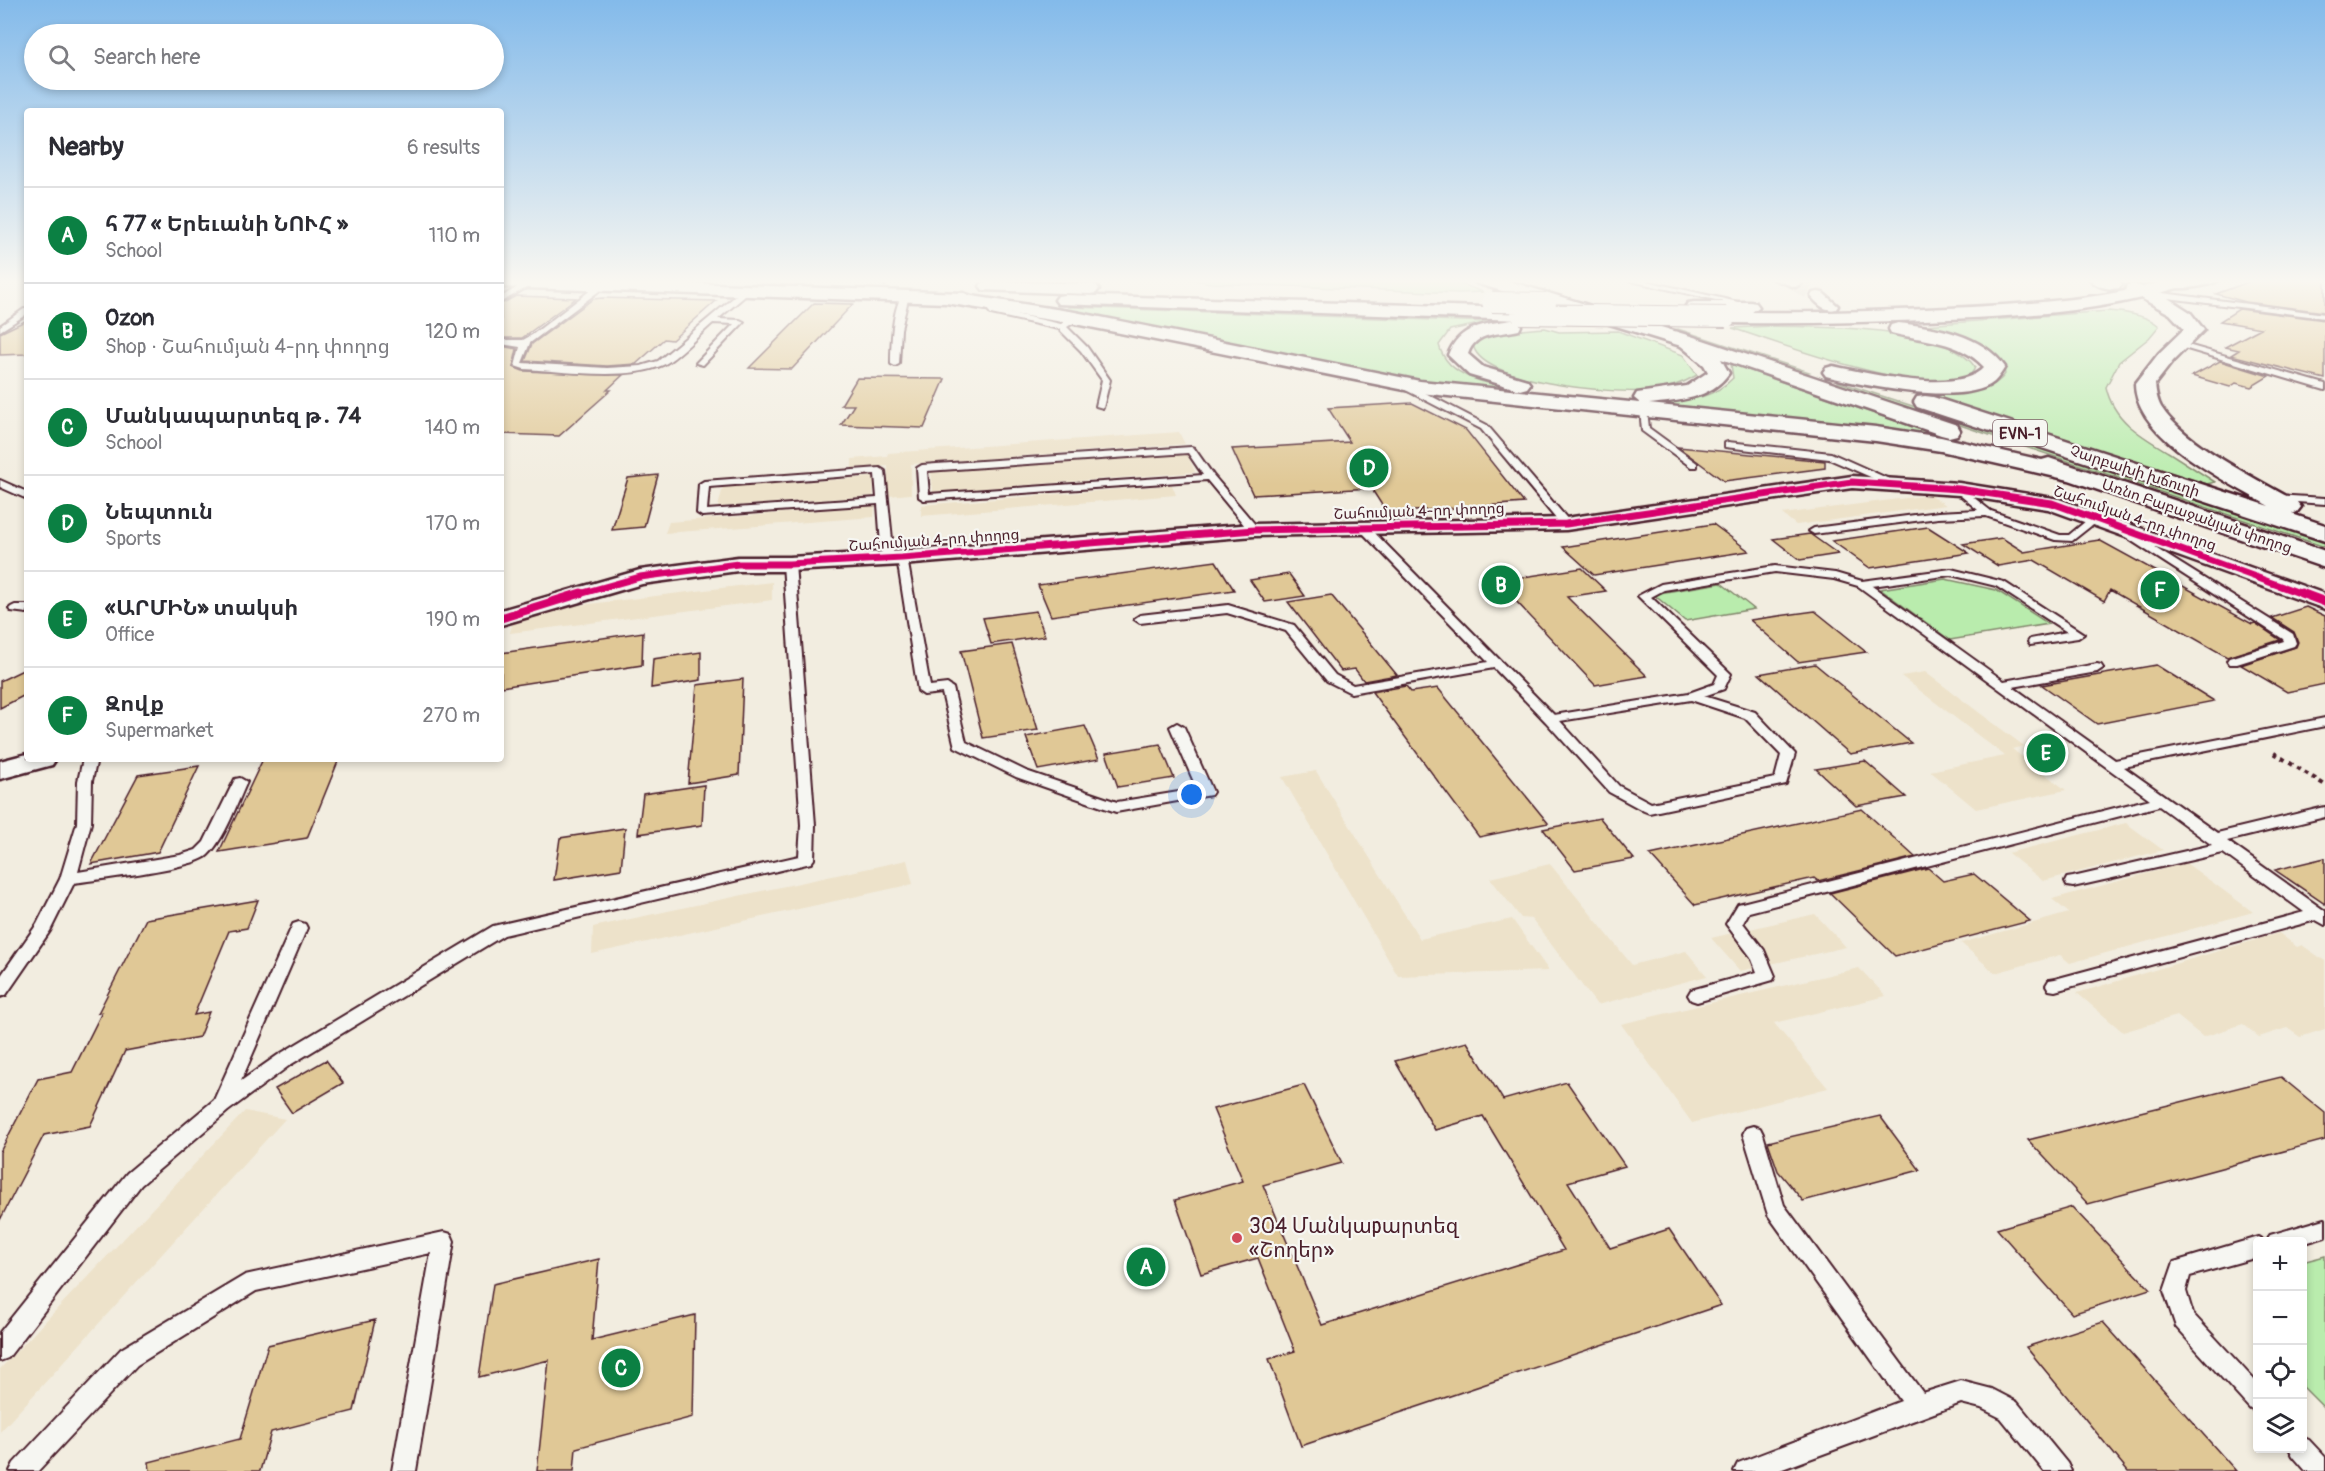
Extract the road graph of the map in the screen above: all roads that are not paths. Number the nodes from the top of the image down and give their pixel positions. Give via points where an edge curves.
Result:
1 (524, 348) edge
2 (679, 348) edge
3 (715, 348) edge
4 (894, 348) edge
5 (1083, 348) edge
6 (1206, 348) edge
7 (1460, 348) edge
8 (1695, 348) edge
9 (1713, 348) edge
10 (1741, 348) edge
11 (1970, 348) edge
12 (2177, 348) edge
13 (2192, 348) edge
14 (700, 363) dead end
15 (896, 364) dead end
16 (1829, 377) junction
17 (1401, 384) junction
18 (2325, 387) edge
19 (1100, 406) dead end
20 (1643, 410) junction
21 (1728, 445) dead end
22 (1694, 465) dead end
23 (2069, 472) junction
24 (1210, 477) junction
25 (0, 483) edge
26 (1893, 483) junction
27 (1959, 489) junction
28 (24, 495) edge
29 (2272, 498) junction
30 (884, 501) junction
31 (2325, 501) edge
32 (1987, 513) junction
33 (2106, 522) junction
34 (1566, 524) junction
35 (2325, 524) edge
36 (1364, 528) junction
37 (1254, 530) junction
38 (1814, 531) dead end
39 (2325, 533) edge
40 (895, 559) junction
41 (2325, 560) edge
42 (789, 564) junction
43 (1862, 584) junction
44 (2325, 602) edge
45 (504, 617) edge
46 (1140, 619) dead end
47 (2034, 642) dead end
48 (2233, 661) dead end
49 (1497, 664) junction
50 (2097, 668) dead end
51 (2001, 685) junction
52 (1692, 696) junction
53 (1551, 719) junction
54 (2325, 722) edge
55 (1177, 728) dead end
56 (31, 762) edge
57 (89, 762) edge
58 (2112, 765) junction
59 (0, 770) edge
60 (240, 782) dead end
61 (2162, 801) junction
62 (2325, 812) edge
63 (2220, 843) junction
64 (68, 879) junction
65 (2073, 882) dead end
66 (2322, 916) edge
67 (299, 928) dead end
68 (2055, 985) dead end
69 (0, 990) edge
70 (1697, 995) dead end
71 (221, 1105) junction
72 (1753, 1134) dead end
73 (2325, 1228) edge
74 (2294, 1237) edge
75 (2253, 1248) edge
76 (0, 1350) edge
77 (2256, 1399) edge
78 (1918, 1406) junction
79 (2305, 1453) edge
80 (22, 1471) edge
81 (404, 1471) edge
82 (1746, 1471) edge
83 (2059, 1471) edge
84 (2322, 1471) edge

1 - 2 lane via 518,364 524,367 607,371 661,363
3 - 14 lane
4 - 15 lane
5 - 19 lane via 1106,380
6 - 17 highway
7 - 8 highway, bridge via 1458,355 1476,371 1505,381 1550,390 1641,398 1682,394 1710,385 1719,373 1712,361
9 - 16 highway, Չարբախի խճուղի / EVN-1
10 - 16 highway, Չարբախի խճուղի / EVN-1
11 - 16 highway via 1995,367 1989,377 1969,384 1952,387
12 - 29 highway via 2145,384 2147,403 2172,432
13 - 18 lane
16 - 23 highway, Չարբախի խճուղի / EVN-1
16 - 39 highway, Չարբախի խճուղի / EVN-1
17 - 20 highway
17 - 34 lane via 1484,427
20 - 22 lane via 1645,429
20 - 23 highway via 1919,441
21 - 26 lane via 1831,456
23 - 41 highway, Առնո Բաբաջանյան փողոց / EVN-1
24 - 24 lane via 1191,450 922,468 924,497
24 - 37 lane
25 - 28 lane
26 - 27 street, Շահումյան 4-րդ փողոց
26 - 34 street, Շահումյան 4-րդ փողոց via 1851,482
27 - 32 lane
27 - 33 street, Շահումյան 4-րդ փողոց via 2052,503
29 - 31 lane
29 - 35 highway
30 - 30 lane via 880,471 704,484 702,513
30 - 40 lane
32 - 33 lane via 2060,538 2072,538
32 - 38 lane via 1938,515
33 - 44 street, Շահումյան 4-րդ փողոց
33 - 48 lane via 2289,637 2290,643
34 - 36 street, Շահումյան 4-րդ փողոց
36 - 37 street, Շահումյան 4-րդ փողոց
36 - 49 lane
37 - 40 street, Շահումյան 4-րդ փողոց
40 - 42 street, Շահումյան 4-րդ փողոց
40 - 55 lane via 924,691 946,688 960,744 1021,774 1116,807 1206,792
42 - 45 street, Շահումյան 4-րդ փողոց via 738,564 640,577
42 - 71 lane via 808,825 806,859 499,930 284,1060
43 - 47 lane via 1951,572 2000,584 2078,634
43 - 51 lane
43 - 52 lane via 1835,576 1775,569 1661,587 1644,597 1725,674 1719,686
46 - 49 lane via 1228,609 1290,628 1331,678 1351,688
49 - 53 lane
50 - 51 lane
51 - 58 lane
52 - 53 lane
52 - 53 lane via 1750,715 1788,754 1781,781 1649,808 1614,789
54 - 58 lane
56 - 59 street
57 - 64 lane via 84,823
58 - 61 lane
60 - 64 lane via 210,844 201,854
61 - 63 lane
61 - 70 lane via 1744,908 1734,924 1758,954 1767,976
62 - 63 lane
63 - 65 lane
63 - 66 lane
64 - 69 lane via 44,927
66 - 68 lane
67 - 71 lane
71 - 76 lane via 134,1179
72 - 78 lane via 1775,1209
73 - 74 lane
75 - 77 lane via 2181,1269 2175,1292 2184,1320
78 - 82 lane
78 - 83 lane via 1961,1392 1984,1397 2009,1410
79 - 84 lane
80 - 81 lane via 129,1357 252,1282 444,1241

